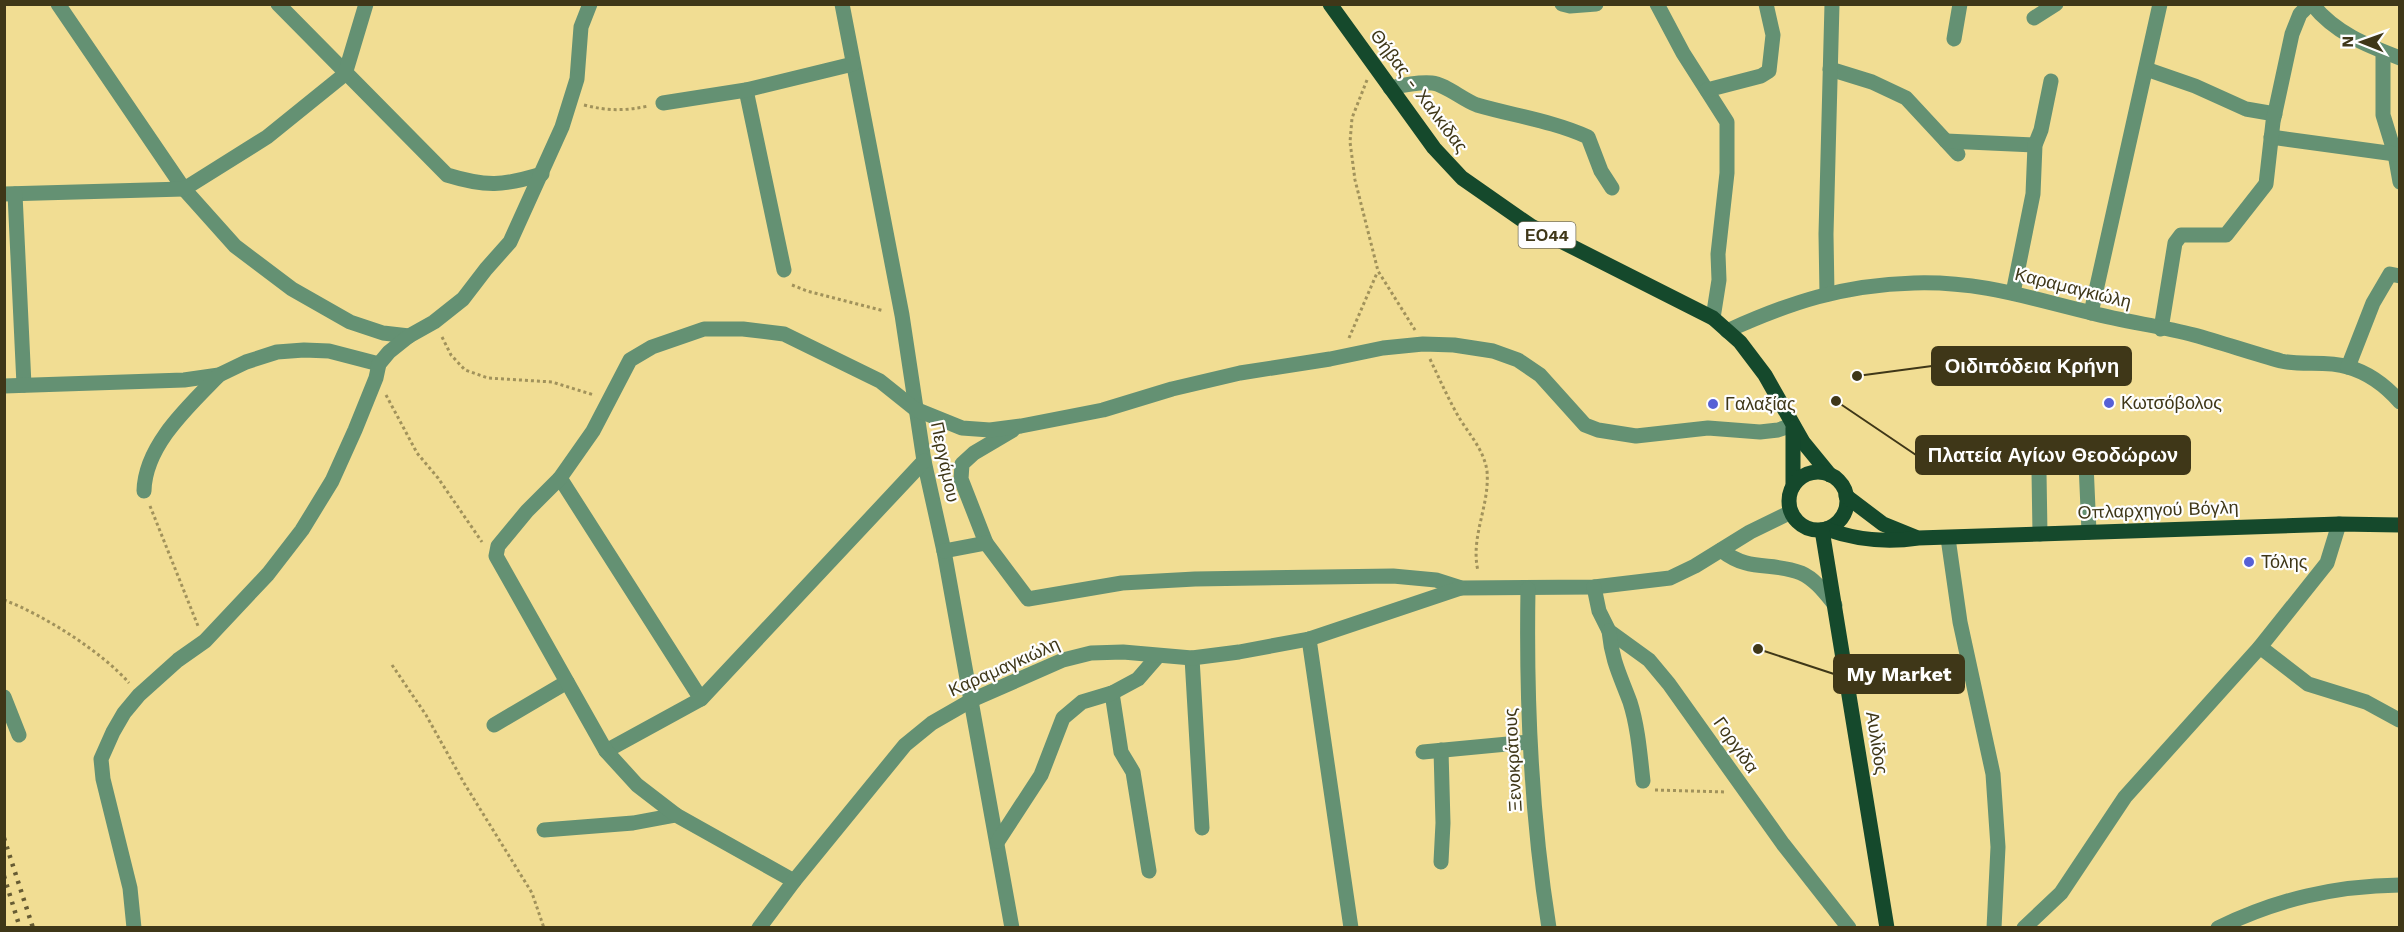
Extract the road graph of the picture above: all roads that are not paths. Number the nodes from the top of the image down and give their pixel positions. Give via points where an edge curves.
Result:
1 (58, 4) edge
2 (278, 4) edge
3 (366, 4) edge
4 (590, 4) edge
5 (842, 4) edge
6 (1330, 4) edge
7 (1562, 4) edge
8 (1596, 4) edge
9 (1657, 4) edge
10 (1766, 4) edge
11 (1832, 4) edge
12 (1960, 4) edge
13 (2056, 4) edge
14 (2160, 4) edge
15 (2311, 4) edge
16 (2034, 18) dead end
17 (1954, 39) dead end
18 (2383, 52) junction
19 (2400, 58) edge
20 (853, 64) junction
21 (1830, 69) junction
22 (2146, 69) junction
23 (345, 74) junction
24 (2051, 81) dead end
25 (1390, 88) junction
26 (746, 90) junction
27 (1707, 90) junction
28 (663, 103) road end
29 (2275, 114) junction
30 (2271, 137) junction
31 (1946, 141) junction
32 (2035, 145) junction
33 (1958, 154) dead end
34 (2395, 154) junction
35 (542, 174) junction
36 (2400, 182) edge
37 (1612, 188) dead end
38 (184, 189) junction
39 (10, 194) edge
40 (784, 270) road end
41 (2400, 276) edge
42 (2013, 292) junction
43 (1827, 294) junction
44 (2091, 313) junction
45 (1713, 318) junction
46 (2161, 329) junction
47 (1727, 331) junction
48 (409, 336) junction
49 (2348, 367) junction
50 (377, 371) junction
51 (219, 375) junction
52 (24, 385) junction
53 (4, 386) edge
54 (2400, 402) edge
55 (915, 409) junction
56 (1792, 425) junction
57 (1021, 426) junction
58 (924, 461) junction
59 (1830, 475) junction
60 (560, 478) junction
61 (1793, 486) junction
62 (144, 491) road end
63 (1846, 496) junction
64 (1791, 512) junction
65 (2339, 524) junction
66 (2400, 525) edge
67 (1824, 529) junction
68 (2089, 532) junction
69 (2040, 534) junction
70 (1918, 538) junction
71 (1948, 538) junction
72 (986, 543) junction
73 (944, 550) junction
74 (1721, 550) junction
75 (1594, 587) junction
76 (1461, 588) junction
77 (1528, 589) junction
78 (1835, 605) junction
79 (1609, 631) junction
80 (1309, 639) junction
81 (2260, 647) junction
82 (1158, 656) junction
83 (1192, 657) junction
84 (567, 682) junction
85 (1112, 693) junction
86 (4, 697) edge
87 (701, 699) junction
88 (972, 700) junction
89 (2399, 720) edge
90 (494, 725) dead end
91 (19, 735) dead end
92 (1529, 742) junction
93 (1441, 750) junction
94 (606, 751) junction
95 (1423, 752) dead end
96 (1643, 781) road end
97 (676, 815) junction
98 (1202, 828) dead end
99 (544, 830) dead end
100 (998, 841) junction
101 (1441, 862) dead end
102 (1149, 871) dead end
103 (794, 881) junction
104 (2400, 885) edge
105 (134, 927) edge
106 (759, 927) edge
107 (1012, 927) edge
108 (1351, 927) edge
109 (1550, 927) edge
110 (1850, 927) edge
111 (1887, 927) edge
112 (1994, 927) edge
113 (2024, 927) edge
114 (2218, 927) edge

1 - 38 street
2 - 23 street
3 - 23 street
4 - 35 street via 580,27 577,79 571,101
5 - 20 street, Περγάμου
6 - 25 main road, Θήβας - Χαλκίδας / ΕΟ44
7 - 8 street
9 - 27 street
10 - 27 street via 1773,34 1769,71
11 - 21 street
12 - 17 street
13 - 16 street
14 - 22 street
15 - 18 street via 2325,21 2350,38
15 - 29 street via 2300,14 2292,34
18 - 19 street
18 - 34 street via 2383,116
20 - 26 street
20 - 55 street, Περγάμου via 902,315
21 - 31 street via 1906,98
21 - 43 street
22 - 29 street via 2246,109
22 - 44 street
23 - 35 street via 447,175 494,185
23 - 38 street via 267,137
24 - 32 street
25 - 37 street via 1435,83 1476,104 1574,130 1588,137 1600,171
25 - 45 main road, Θήβας - Χαλκίδας / ΕΟ44 via 1434,148 1488,198 1531,226
26 - 28 street
26 - 40 street
27 - 45 street via 1726,122 1728,140
29 - 30 street
30 - 34 street
30 - 46 street via 2266,184 2226,235 2181,234 2175,243
31 - 32 street
31 - 33 street
32 - 42 street via 2033,194
34 - 36 street
35 - 48 street via 510,242 463,299
38 - 39 street
38 - 48 street via 235,246 292,289 350,322 383,333
39 - 52 street
41 - 49 street via 2390,274 2373,303
42 - 43 street, Καραμαγκιώλη via 1948,283 1913,283
42 - 44 street, Καραμαγκιώλη
43 - 47 street, Καραμαγκιώλη via 1770,311
44 - 46 street, Καραμαγκιώλη
45 - 47 main road, Θήβας - Χαλκίδας / ΕΟ44
46 - 49 street, Καραμαγκιώλη via 2284,362
47 - 56 main road, Θήβας - Χαλκίδας / ΕΟ44 via 1765,375
48 - 50 street via 389,352
49 - 54 street, Καραμαγκιώλη via 2388,388
50 - 51 street via 329,351 304,350 277,352
50 - 105 street via 332,481 302,530 268,574 205,641 139,695 124,713 101,759 105,793 130,888
51 - 52 street via 184,380
51 - 62 street via 162,438 144,474
52 - 53 street
55 - 57 street via 962,428
55 - 58 street, Περγάμου
55 - 60 street via 880,381 784,334 704,329 652,347 630,360 593,431
56 - 57 street via 1760,432 1708,428 1636,436 1598,430 1585,425 1540,375 1518,360 1493,351 1423,344 1240,373 1103,410
56 - 59 main road, Θήβας - Χαλκίδας / ΕΟ44
56 - 61 main road, Θήβας - Χαλκίδας / ΕΟ44
57 - 72 street via 962,464 961,479
58 - 73 street, Περγάμου
58 - 87 street
59 - 61 main road via 1814,472
59 - 63 main road, ΕΟ44 via 1843,487
60 - 84 street via 498,546 496,556
60 - 87 street
61 - 64 main road, ΕΟ44 via 1789,495
63 - 67 main road via 1845,512 1834,525
63 - 70 main road, Οπλαρχηγού Βόγλη via 1883,524
64 - 67 main road via 1807,528
64 - 74 street
65 - 66 main road, Οπλαρχηγού Βόγλη
65 - 68 main road, Οπλαρχηγού Βόγλη
65 - 81 street via 2327,564
67 - 70 main road, Οπλαρχηγού Βόγλη via 1880,541
67 - 78 main road, Αυλίδος
68 - 69 main road, Οπλαρχηγού Βόγλη
68 - 69 street via 2086,463 2078,453 2061,451 2045,458 2039,472
69 - 71 main road, Οπλαρχηγού Βόγλη
70 - 71 main road, Οπλαρχηγού Βόγλη
71 - 112 street via 1960,622 1993,774 1998,847
72 - 73 street
72 - 76 street via 1028,599 1122,583 1195,579 1393,576 1436,580
73 - 88 street, Περγάμου
74 - 75 street via 1670,578
74 - 78 street via 1747,565 1803,574
75 - 77 street
75 - 79 street via 1599,611
76 - 77 street
76 - 80 street, Καραμαγκιώλη
77 - 92 street, Ξενοκράτους
78 - 111 main road, Αυλίδος
79 - 96 street via 1611,656 1638,737
79 - 110 street, Γοργίδα via 1649,660 1669,684 1783,844
80 - 83 street, Καραμαγκιώλη
80 - 108 street
81 - 89 street via 2308,684 2366,702
81 - 113 street via 2125,797 2061,893
82 - 83 street, Καραμαγκιώλη
82 - 85 street via 1138,679
82 - 88 street, Καραμαγκιώλη via 1123,652 1063,660
83 - 98 street
84 - 90 street
84 - 94 street
85 - 100 street via 1082,702 1063,718 1041,775
85 - 102 street via 1121,752 1133,772
86 - 91 street
87 - 94 street
88 - 100 street, Περγάμου
88 - 103 street, Καραμαγκιώλη via 932,723 905,745
92 - 93 street
92 - 109 street, Ξενοκράτους via 1540,870
93 - 95 street
93 - 101 street
94 - 97 street via 638,785
97 - 99 street via 633,823
97 - 103 street
100 - 107 street, Περγάμου
103 - 106 street, Καραμαγκιώλη
104 - 114 street via 2328,890 2282,902

